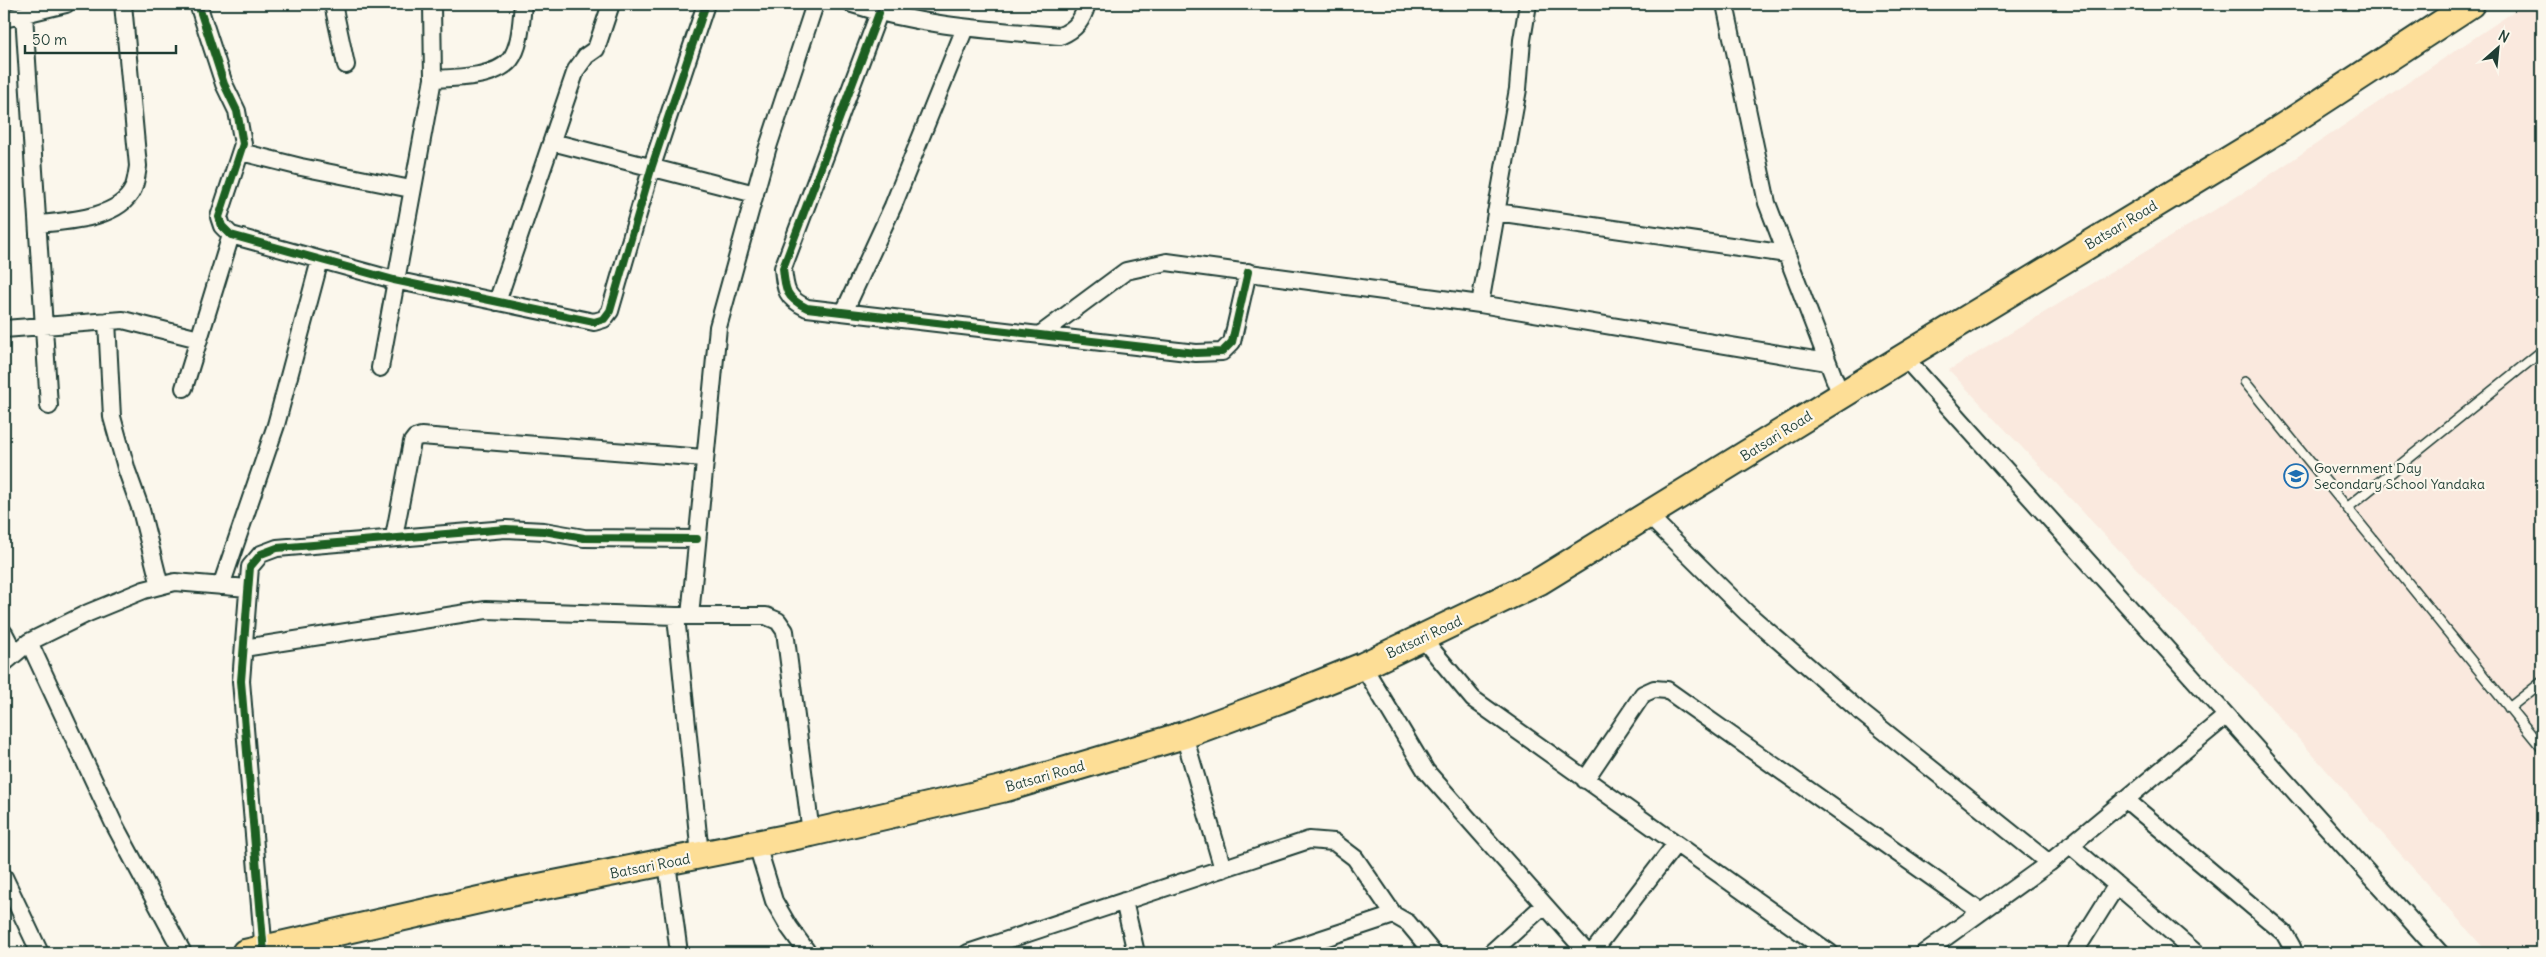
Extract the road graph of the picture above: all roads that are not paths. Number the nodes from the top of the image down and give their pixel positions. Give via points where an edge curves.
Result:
1 (66, 4) edge
2 (123, 4) edge
3 (198, 4) edge
4 (333, 4) edge
5 (432, 4) edge
6 (523, 4) edge
7 (612, 4) edge
8 (706, 4) edge
9 (815, 4) edge
10 (852, 4) edge
11 (1088, 4) edge
12 (1528, 4) edge
13 (1725, 4) edge
14 (2471, 4) edge
15 (879, 13) junction
16 (24, 14) junction
17 (4, 19) edge
18 (965, 28) junction
19 (346, 65) dead end
20 (432, 79) junction
21 (552, 142) junction
22 (241, 152) junction
23 (652, 166) junction
24 (411, 189) junction
25 (754, 194) junction
26 (1496, 212) junction
27 (38, 224) junction
28 (230, 235) junction
29 (1787, 254) junction
30 (320, 260) junction
31 (1248, 272) junction
32 (394, 280) junction
33 (497, 302) junction
34 (1480, 304) junction
35 (844, 312) junction
36 (107, 322) junction
37 (44, 324) junction
38 (4, 329) edge
39 (1041, 334) junction
40 (199, 339) junction
41 (2542, 351) edge
42 (1904, 357) junction
43 (1827, 362) junction
44 (380, 368) dead end
45 (2245, 382) dead end
46 (184, 388) dead end
47 (1841, 396) junction
48 (49, 406) dead end
49 (704, 458) junction
50 (2347, 508) junction
51 (1649, 516) junction
52 (394, 537) junction
53 (697, 539) junction
54 (160, 586) junction
55 (221, 586) junction
56 (248, 588) junction
57 (683, 616) junction
58 (4, 633) edge
59 (1423, 638) junction
60 (29, 642) junction
61 (244, 648) junction
62 (10, 658) edge
63 (1363, 666) junction
64 (2542, 682) edge
65 (2509, 708) junction
66 (2225, 716) junction
67 (1184, 735) junction
68 (2542, 748) edge
69 (1585, 780) junction
70 (2125, 799) junction
71 (811, 833) junction
72 (757, 845) junction
73 (1675, 845) junction
74 (2070, 845) junction
75 (700, 855) junction
76 (667, 863) junction
77 (2049, 863) junction
78 (1223, 869) junction
79 (4, 878) edge
80 (2116, 886) junction
81 (1124, 901) junction
82 (1543, 906) junction
83 (1980, 912) junction
84 (1394, 915) junction
85 (258, 952) edge
86 (2438, 952) edge
87 (40, 953) edge
88 (183, 953) edge
89 (679, 953) edge
90 (808, 953) edge
91 (968, 953) edge
92 (1136, 953) edge
93 (1279, 953) edge
94 (1433, 953) edge
95 (1491, 953) edge
96 (1587, 953) edge
97 (1592, 953) edge
98 (1830, 953) edge
99 (1924, 953) edge
100 (2074, 953) edge
101 (2196, 953) edge
102 (2288, 953) edge

1 - 16 street
2 - 27 street via 138,166 132,190 118,204 88,219
3 - 22 street via 224,84 237,112 244,144
4 - 19 street
5 - 20 street
6 - 20 street via 519,36 510,60 487,74
7 - 21 street via 596,49 576,70
8 - 23 street
9 - 25 street
10 - 15 street
11 - 18 street via 1073,31 1060,36
12 - 26 street via 1518,89
13 - 29 street via 1768,203
14 - 42 main road, Batsari Road via 2278,130
15 - 18 street
15 - 35 street via 782,268 785,288 793,302 807,308
16 - 17 street
16 - 27 street
18 - 35 street via 893,206
20 - 24 street
21 - 23 street
21 - 33 street
22 - 24 street
22 - 28 street via 219,217
23 - 25 street
23 - 33 street via 610,311 604,319 594,322
24 - 32 street
25 - 49 street via 718,327
26 - 29 street
26 - 34 street
27 - 37 street
28 - 30 street
28 - 40 street
29 - 43 street
30 - 32 street
30 - 55 street via 276,425
31 - 34 street
31 - 39 street via 1167,262 1126,271
31 - 39 street via 1232,342 1222,352 1196,353
32 - 33 street
32 - 44 street
34 - 43 street
35 - 39 street
36 - 37 street
36 - 40 street via 123,320
36 - 54 street via 112,417
37 - 38 street
37 - 48 street
40 - 46 street
41 - 50 lane
42 - 47 main road, Batsari Road
42 - 66 street
43 - 47 street
45 - 50 lane
47 - 51 main road, Batsari Road
49 - 52 street via 421,436 412,442
49 - 53 street
50 - 65 lane
51 - 59 main road, Batsari Road via 1540,581
51 - 77 street via 1747,613 1855,708
52 - 53 street via 506,528 584,538
52 - 56 street via 277,548 261,554 250,567
53 - 57 street
54 - 55 street via 175,582
54 - 60 street via 88,613
55 - 56 street
56 - 61 street
57 - 61 street via 486,610
57 - 71 street via 766,616 778,621 785,631
57 - 75 street
58 - 62 street
59 - 63 main road, Batsari Road
59 - 69 street via 1473,699
60 - 62 street
60 - 88 street via 114,824
61 - 85 street via 241,680
63 - 67 main road, Batsari Road
63 - 82 street via 1426,771
64 - 65 lane
65 - 68 lane
66 - 70 street
66 - 86 street
67 - 71 main road, Batsari Road via 1006,788
67 - 78 street
69 - 73 street
69 - 83 street via 1643,694 1654,689 1667,690
70 - 74 street
70 - 102 street via 2284,933 2292,947
71 - 72 main road, Batsari Road
72 - 75 main road, Batsari Road
72 - 90 street via 774,901
73 - 97 street
73 - 98 street
74 - 77 street
74 - 80 street
75 - 76 main road, Batsari Road
76 - 85 main road, Batsari Road via 519,891
76 - 89 street
77 - 83 street
78 - 81 street
78 - 84 street via 1309,840 1334,842 1355,858
79 - 87 street
80 - 100 street
80 - 101 street
81 - 91 street
81 - 92 street
82 - 95 street
82 - 96 street
83 - 99 street
84 - 93 street
84 - 94 street via 1408,922

